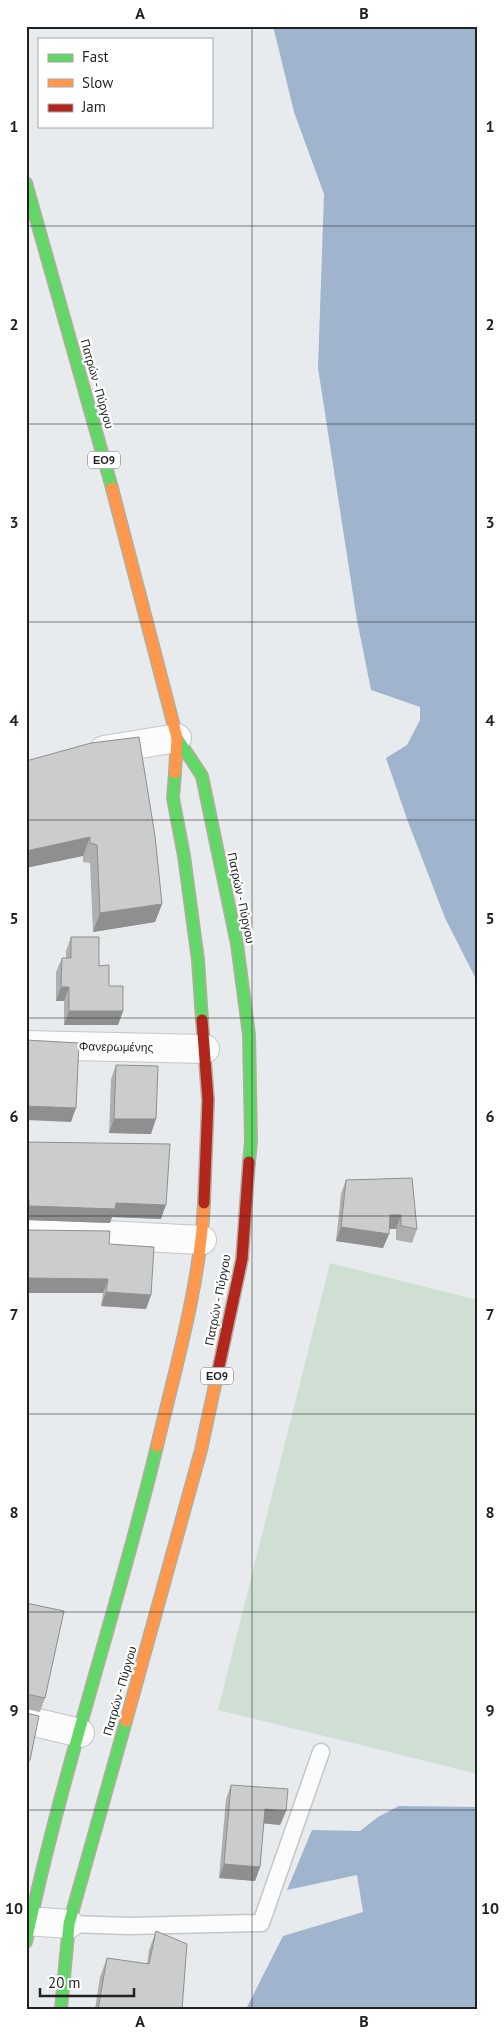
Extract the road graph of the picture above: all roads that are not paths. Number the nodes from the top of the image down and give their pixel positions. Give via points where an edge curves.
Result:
1 (26, 183) edge
2 (177, 738) junction
3 (83, 753) edge
4 (26, 1045) edge
5 (205, 1049) junction
6 (26, 1231) edge
7 (202, 1240) junction
8 (26, 1720) edge
9 (80, 1733) junction
10 (321, 1752) dead end
11 (69, 1924) junction
12 (27, 1928) edge
13 (61, 2009) edge

1 - 2 main road, Πατρών - Πύργου / ΕΟ9 via 122,524
2 - 3 street
2 - 5 main road, Πατρών - Πύργου / ΕΟ9 via 173,798 192,911
2 - 11 main road, Πατρών - Πύργου / ΕΟ9 via 202,776 237,944 248,1026 251,1141 242,1259 201,1450
4 - 5 street, Φανερωμένης
5 - 7 main road, Πατρών - Πύργου / ΕΟ9 via 208,1100
6 - 7 street
7 - 9 main road, Πατρών - Πύργου / ΕΟ9 via 158,1440
8 - 9 street
9 - 12 main road, Πατρών - Πύργου / ΕΟ9
10 - 11 lane via 261,1923
11 - 12 street
11 - 13 main road, Πατρών - Πύργου / ΕΟ9

